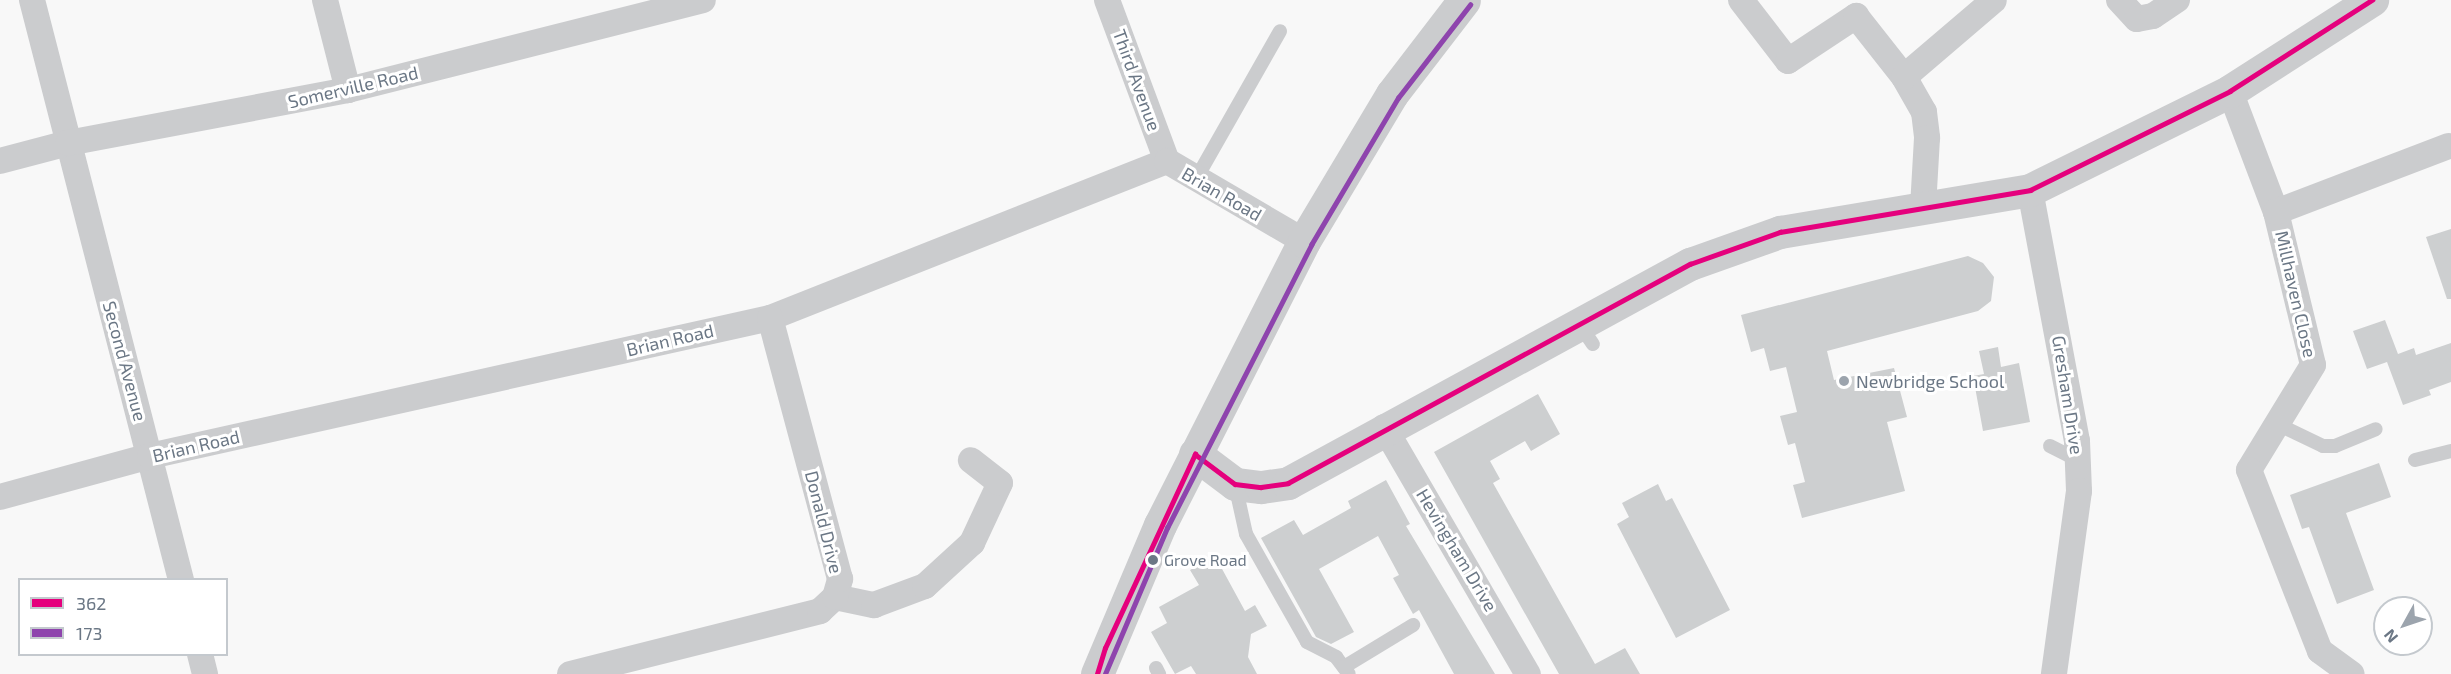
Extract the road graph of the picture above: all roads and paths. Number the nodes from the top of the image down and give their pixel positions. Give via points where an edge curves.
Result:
1 (32, 0) edge
2 (325, 0) edge
3 (703, 0) edge
4 (1107, 0) edge
5 (1464, 0) edge
6 (1742, 0) edge
7 (1994, 0) edge
8 (2119, 0) edge
9 (2177, 0) edge
10 (2372, 0) edge
11 (1280, 31) dead end
12 (1904, 76) junction
13 (348, 90) junction
14 (2230, 91) junction
15 (68, 143) junction
16 (2449, 146) dead end
17 (0, 161) edge
18 (1167, 161) junction
19 (1196, 179) junction
20 (2030, 189) junction
21 (1923, 207) junction
22 (2276, 212) junction
23 (1304, 241) junction
24 (770, 318) junction
25 (2277, 424) junction
26 (1384, 428) junction
27 (2376, 429) dead end
28 (2050, 446) dead end
29 (2451, 451) edge
30 (1195, 454) junction
31 (150, 456) junction
32 (970, 460) dead end
33 (2078, 460) junction
34 (2415, 460) dead end
35 (1235, 484) junction
36 (0, 497) edge
37 (181, 578) edge
38 (835, 597) junction
39 (1413, 625) dead end
40 (200, 656) edge
41 (1347, 671) edge
42 (205, 674) edge
43 (570, 674) edge
44 (1097, 674) edge
45 (1528, 674) edge
46 (2054, 674) edge
47 (2352, 674) edge

1 - 15 street, Second Avenue
2 - 13 street
3 - 13 street, Somerville Road
4 - 18 street, Third Avenue
5 - 23 street via 1392,94
6 - 12 street via 1788,61 1856,16
7 - 12 street
8 - 9 street via 2137,19 2153,16
10 - 14 street
11 - 19 lane
12 - 21 street via 1924,112 1927,138
13 - 15 street, Somerville Road
14 - 20 street
14 - 22 street, Millhaven Close
15 - 17 street, Somerville Road
15 - 31 street, Second Avenue
16 - 22 street
18 - 19 street, Brian Road
18 - 24 street, Brian Road
19 - 23 street, Brian Road
20 - 21 street
20 - 33 street, Gresham Drive
21 - 26 street via 1780,232 1728,247 1586,333
22 - 25 street, Millhaven Close via 2313,365
23 - 30 street
24 - 31 street, Brian Road
24 - 38 street, Donald Drive via 840,579
25 - 27 lane via 2323,446 2336,446
25 - 47 street, Millhaven Close via 2249,470 2320,651
26 - 35 street via 1288,483 1261,487
26 - 45 street, Hevingham Drive
28 - 33 lane
29 - 34 lane
30 - 35 street
30 - 44 street via 1119,617
31 - 36 street, Brian Road
31 - 37 street, Second Avenue
32 - 38 street via 1000,483 972,543 925,586 874,605
33 - 46 street, Gresham Drive via 2079,491
35 - 41 lane via 1246,534 1307,642 1336,657
38 - 43 street, Donald Drive via 820,611
39 - 41 lane
40 - 42 street

